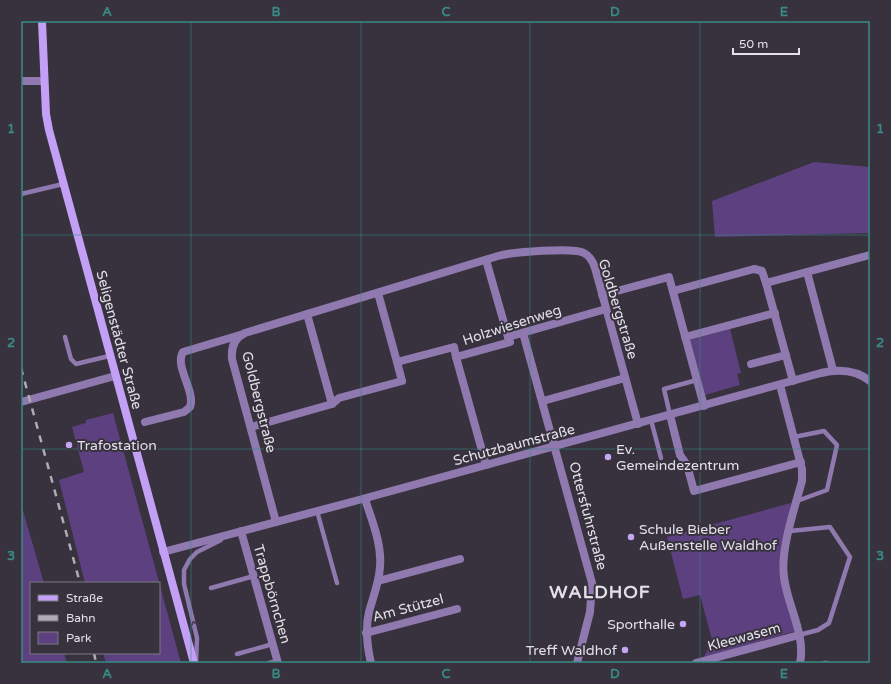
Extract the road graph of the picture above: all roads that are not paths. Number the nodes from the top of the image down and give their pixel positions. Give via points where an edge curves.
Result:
1 (42, 21) edge
2 (21, 81) edge
3 (44, 81) junction
4 (63, 184) junction
5 (21, 194) edge
6 (870, 255) edge
7 (486, 260) junction
8 (807, 272) junction
9 (766, 283) junction
10 (672, 291) junction
11 (378, 293) junction
12 (602, 295) junction
13 (606, 309) junction
14 (774, 313) junction
15 (307, 314) junction
16 (524, 333) junction
17 (240, 335) junction
18 (65, 337) dead end
19 (508, 337) junction
20 (686, 337) junction
21 (786, 355) junction
22 (109, 356) junction
23 (456, 357) junction
24 (397, 362) junction
25 (751, 364) dead end
26 (833, 370) junction
27 (115, 376) junction
28 (625, 378) junction
29 (697, 380) junction
30 (793, 381) junction
31 (870, 381) edge
32 (780, 385) junction
33 (543, 401) junction
34 (21, 402) edge
35 (332, 404) junction
36 (704, 406) junction
37 (670, 415) junction
38 (651, 420) junction
39 (145, 422) dead end
40 (638, 424) junction
41 (251, 427) junction
42 (794, 437) junction
43 (556, 447) junction
44 (661, 458) dead end
45 (801, 462) junction
46 (486, 465) junction
47 (365, 499) junction
48 (797, 501) junction
49 (317, 511) junction
50 (276, 522) junction
51 (238, 532) junction
52 (790, 532) junction
53 (163, 552) junction
54 (460, 559) dead end
55 (254, 576) junction
56 (378, 581) junction
57 (337, 584) dead end
58 (211, 588) dead end
59 (457, 609) dead end
60 (366, 633) junction
61 (799, 635) junction
62 (273, 644) junction
63 (237, 654) dead end
64 (278, 662) edge
65 (195, 663) edge
66 (269, 663) edge
67 (371, 663) edge
68 (577, 663) edge
69 (696, 663) edge
70 (800, 663) edge

1 - 3 street, Seligenstädter Straße
2 - 3 street
3 - 4 street, Seligenstädter Straße via 47,122
4 - 5 lane
4 - 22 street, Seligenstädter Straße
6 - 8 street
7 - 11 street, Goldbergstraße
7 - 12 street, Goldbergstraße via 515,252 583,252 593,263
7 - 19 street
8 - 9 street
8 - 26 street
9 - 10 street via 762,271 754,269
9 - 14 street
10 - 12 street via 669,277
10 - 20 street
11 - 15 street, Goldbergstraße
11 - 24 street
12 - 13 street, Goldbergstraße
13 - 16 street, Holzwiesenweg
13 - 28 street, Goldbergstraße
14 - 20 street
14 - 21 street
15 - 17 street, Goldbergstraße
15 - 35 street
16 - 19 street, Holzwiesenweg
16 - 33 street, Ottersfuhrstraße
17 - 39 street, Seligenstädter Straße via 183,352 180,360 191,398 190,408 184,412
17 - 41 street, Goldbergstraße via 232,346 232,359
18 - 22 lane via 71,359 76,364
19 - 23 street, Holzwiesenweg via 510,342
20 - 29 street
21 - 25 street
21 - 30 street
22 - 27 street, Seligenstädter Straße
23 - 24 street, Holzwiesenweg via 454,347
23 - 46 street
24 - 35 street via 402,381 339,398
26 - 30 street, Schutzbaumstraße
26 - 31 street, Schutzbaumstraße via 860,375
27 - 34 street
27 - 53 street, Seligenstädter Straße
28 - 33 street
28 - 40 street, Goldbergstraße
29 - 36 street
29 - 37 lane via 664,389
30 - 32 street, Schutzbaumstraße
32 - 36 street, Schutzbaumstraße
32 - 42 street
33 - 43 street, Ottersfuhrstraße
35 - 41 street
36 - 37 street, Schutzbaumstraße
37 - 38 street, Schutzbaumstraße
37 - 45 street via 680,455 687,465 694,491
38 - 40 street, Schutzbaumstraße
38 - 44 lane
40 - 43 street, Schutzbaumstraße
41 - 50 street, Goldbergstraße
42 - 45 street
42 - 48 lane via 824,431 837,445 827,490
43 - 46 street, Schutzbaumstraße via 496,466
43 - 68 street, Ottersfuhrstraße via 592,584 590,612
45 - 48 street via 802,481
46 - 47 street, Schutzbaumstraße
47 - 49 street, Schutzbaumstraße
47 - 56 street, Am Stützel via 380,552
48 - 52 street
49 - 50 street, Schutzbaumstraße
49 - 57 lane
50 - 51 street, Schutzbaumstraße
51 - 53 street, Schutzbaumstraße
51 - 55 street, Trappbörnchen
65 -> 51 lane via 197,638 184,584 184,570 196,552
52 - 61 street via 784,559 784,578
52 - 61 lane via 830,527 850,557 829,622 818,630
53 - 65 street, Seligenstädter Straße
54 - 56 street
55 - 58 lane
55 - 62 street, Trappbörnchen
56 - 60 street, Am Stützel
59 - 60 street, Am Stützel
60 - 67 street, Am Stützel
61 - 69 street, Kleewasem
61 - 70 street via 802,651
62 - 63 lane
62 - 64 street, Trappbörnchen
64 - 66 lane

